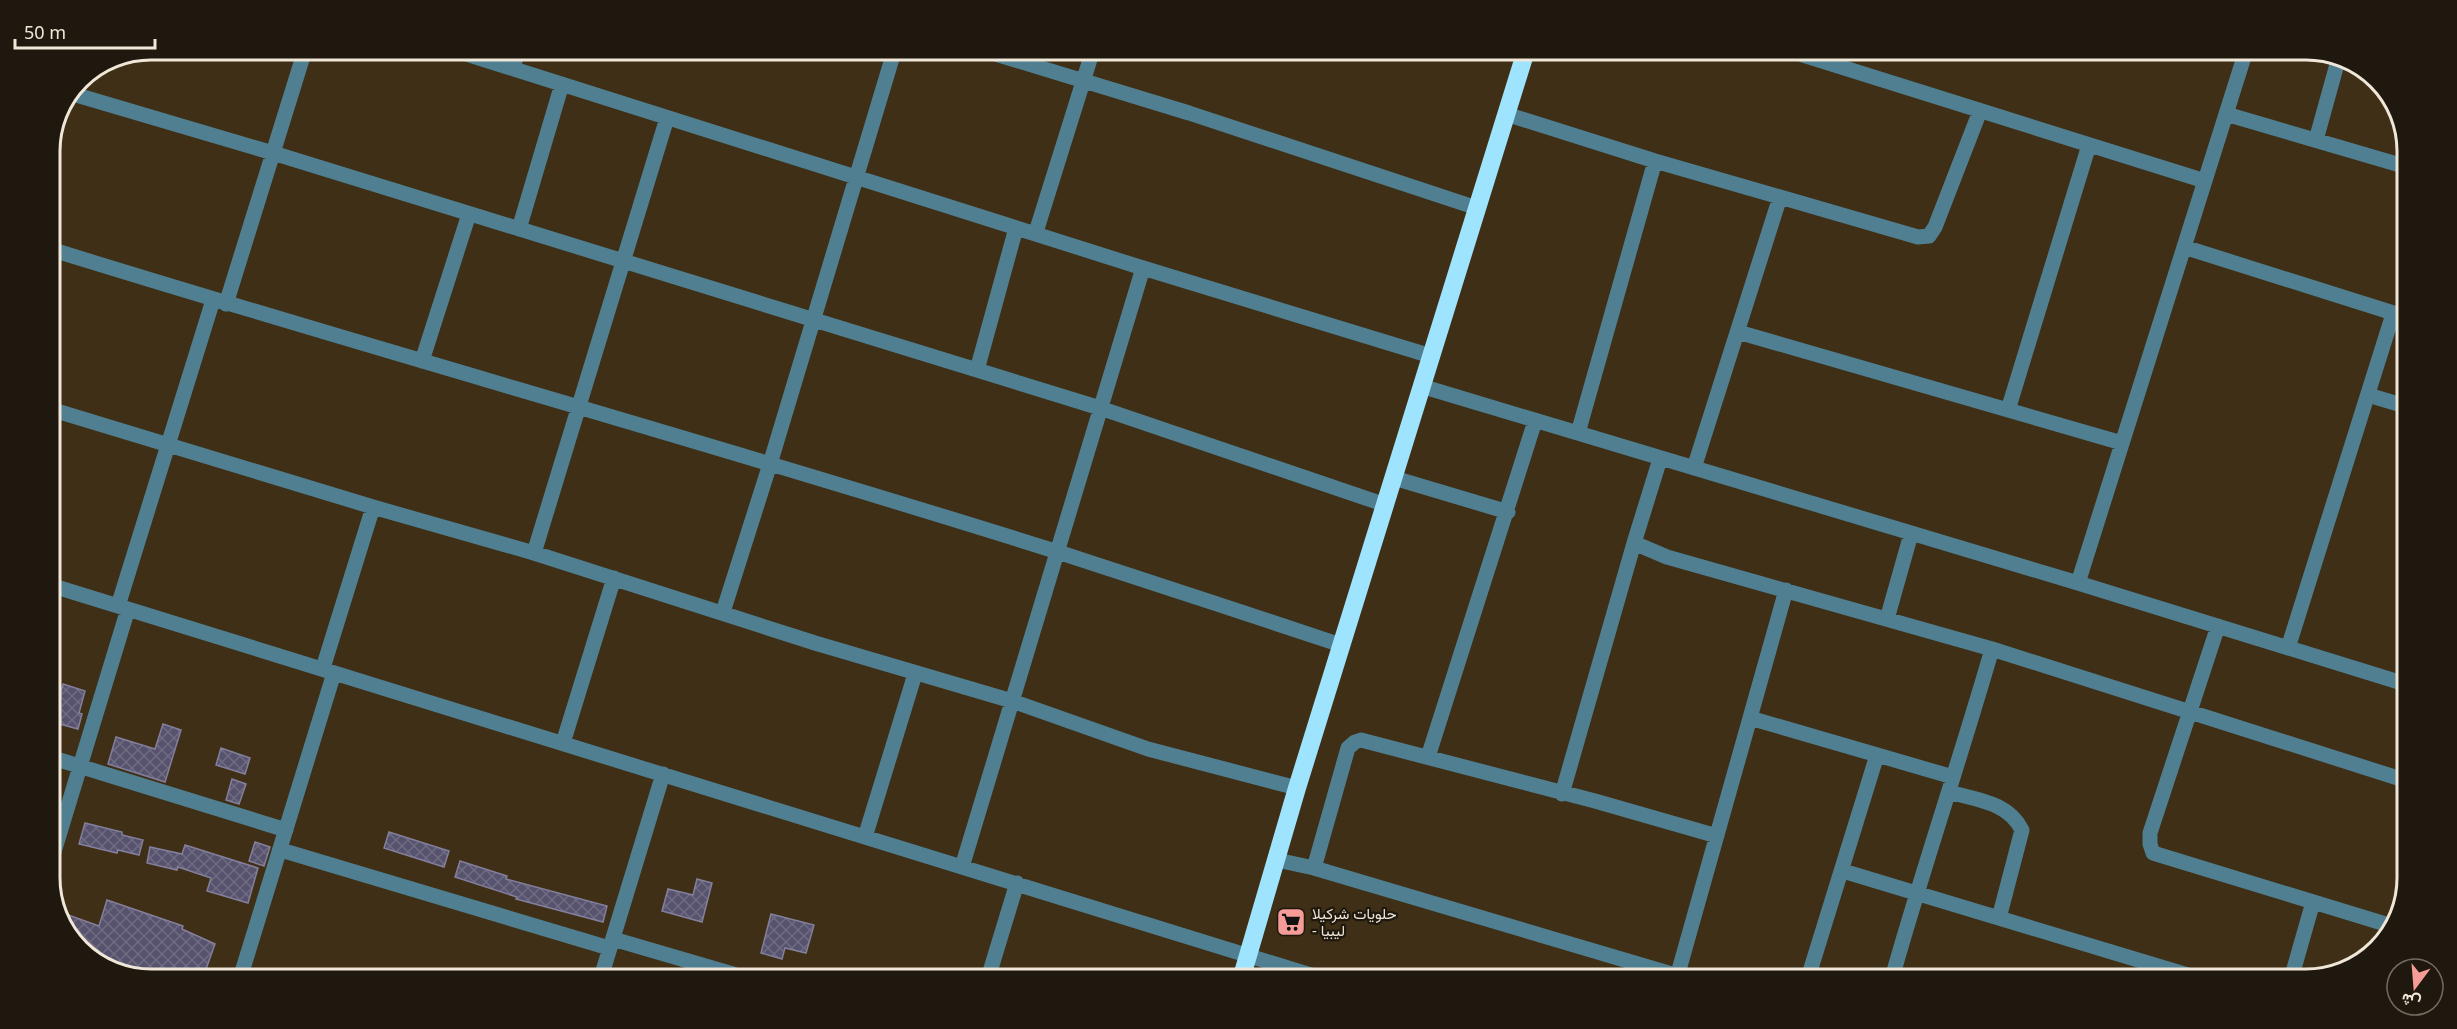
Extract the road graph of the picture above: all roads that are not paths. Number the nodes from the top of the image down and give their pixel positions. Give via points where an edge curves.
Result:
1 (302, 60) edge
2 (487, 60) edge
3 (515, 60) edge
4 (892, 60) edge
5 (1015, 60) edge
6 (1090, 60) edge
7 (1522, 60) edge
8 (1831, 60) edge
9 (2243, 60) edge
10 (2337, 66) edge
11 (513, 68) junction
12 (1083, 81) junction
13 (562, 84) junction
14 (79, 96) edge
15 (1980, 111) junction
16 (1506, 114) junction
17 (2226, 114) junction
18 (667, 118) junction
19 (2316, 140) junction
20 (2089, 145) junction
21 (273, 153) junction
22 (1655, 161) junction
23 (2397, 164) edge
24 (857, 176) junction
25 (2205, 181) junction
26 (1780, 197) junction
27 (1477, 208) junction
28 (469, 213) junction
29 (1016, 228) junction
30 (519, 229) junction
31 (1036, 232) junction
32 (2184, 247) junction
33 (60, 252) edge
34 (623, 261) junction
35 (1143, 268) junction
36 (219, 302) junction
37 (2397, 314) edge
38 (814, 320) junction
39 (2397, 320) edge
40 (1738, 332) junction
41 (1431, 356) junction
42 (422, 361) junction
43 (976, 370) junction
44 (1421, 386) junction
45 (2368, 395) junction
46 (2397, 404) edge
47 (578, 407) junction
48 (1100, 408) junction
49 (2008, 410) junction
50 (60, 412) edge
51 (1536, 421) junction
52 (1578, 433) junction
53 (2122, 443) junction
54 (167, 445) junction
55 (1660, 459) junction
56 (770, 464) junction
57 (1694, 468) junction
58 (1394, 478) junction
59 (1386, 505) junction
60 (373, 507) junction
61 (1508, 512) junction
62 (1911, 534) junction
63 (1634, 543) junction
64 (1057, 551) junction
65 (534, 553) junction
66 (614, 578) junction
67 (2078, 583) junction
68 (60, 588) edge
69 (1786, 590) junction
70 (123, 607) junction
71 (723, 612) junction
72 (1887, 619) junction
73 (2218, 626) junction
74 (1341, 645) junction
75 (2288, 648) junction
76 (1992, 649) junction
77 (328, 670) junction
78 (915, 674) junction
79 (2397, 681) edge
80 (1012, 701) junction
81 (2192, 712) junction
82 (1750, 718) junction
83 (563, 743) junction
84 (1877, 755) junction
85 (1428, 757) junction
86 (60, 760) edge
87 (80, 765) junction
88 (663, 774) junction
89 (2397, 778) edge
90 (1951, 785) junction
91 (1297, 788) junction
92 (1562, 794) junction
93 (286, 830) junction
94 (60, 832) edge
95 (1717, 836) junction
96 (865, 837) junction
97 (281, 850) junction
98 (1277, 860) junction
99 (962, 867) junction
100 (1314, 868) junction
101 (1843, 871) junction
102 (1017, 883) junction
103 (1916, 892) junction
104 (2313, 902) junction
105 (1999, 918) junction
106 (2385, 924) edge
107 (611, 943) junction
108 (1248, 956) junction
109 (243, 969) edge
110 (603, 969) edge
111 (713, 969) edge
112 (991, 969) edge
113 (1244, 969) edge
114 (1279, 969) edge
115 (1652, 969) edge
116 (1681, 969) edge
117 (1811, 969) edge
118 (1895, 969) edge
119 (2168, 969) edge
120 (2294, 969) edge

1 - 21 street
2 - 11 street
3 - 11 street
4 - 24 street
5 - 12 street
6 - 12 street
7 - 16 highway
8 - 15 street
9 - 17 street
10 - 19 street
11 - 13 street
12 - 27 street
12 - 31 street
13 - 18 street
13 - 30 street
14 - 21 street
15 - 20 street
15 - 26 street via 1929,236 1918,237
16 - 22 street
16 - 27 highway
17 - 19 street
17 - 25 street
18 - 24 street
18 - 34 street
19 - 23 street
20 - 25 street
20 - 49 street
21 - 28 street
21 - 36 street
22 - 26 street
22 - 52 street
24 - 29 street
24 - 38 street
25 - 32 street
26 - 40 street
27 - 41 highway
28 - 30 street
28 - 42 street
29 - 31 street
29 - 43 street
30 - 34 street
31 - 35 street
32 - 37 street
32 - 53 street
33 - 36 street
34 - 38 street
34 - 47 street
35 - 41 street
35 - 48 street
36 - 42 street
36 - 54 street
38 - 43 street
38 - 56 street
39 - 45 street
40 - 49 street
40 - 57 street
41 - 44 highway
42 - 47 street
43 - 48 street
44 - 51 street
44 - 58 highway
45 - 46 street
45 - 75 street
47 - 56 street
47 - 65 street
48 - 59 street
48 - 64 street
49 - 53 street
50 - 54 street
51 - 52 street
51 - 61 street
52 - 55 street
53 - 67 street
54 - 60 street
54 - 70 street
55 - 57 street
55 - 63 street
56 - 64 street
56 - 71 street
57 - 62 street
58 - 59 highway
58 - 61 street
59 - 74 highway
60 - 65 street
60 - 77 street
61 - 85 street
62 - 67 street
62 - 72 street
63 - 69 street via 1667,557
63 - 92 street
64 - 74 street
64 - 80 street
65 - 66 street
66 - 71 street
66 - 83 street
67 - 73 street
68 - 70 street
69 - 72 street
69 - 82 street
70 - 77 street
70 - 87 street
71 - 78 street
72 - 76 street
73 - 75 street
73 - 81 street
74 - 91 highway
75 - 79 street
76 - 81 street
76 - 90 street
77 - 83 street
77 - 93 street
78 - 80 street
78 - 96 street
80 - 91 street via 1148,748
80 - 99 street
81 - 89 street
81 - 104 street via 2150,833 2153,853
82 - 84 street
82 - 95 street
83 - 88 street
84 - 90 street
84 - 101 street
85 - 92 street
85 - 100 street via 1361,740 1348,748
86 - 87 street
87 - 93 street
87 - 94 street
88 - 96 street
88 - 107 street
90 - 103 street
90 - 105 street via 2004,808 2022,830
91 - 98 highway
92 - 95 street
93 - 97 street
95 - 116 street
96 - 99 street
97 - 107 street
97 - 109 street
98 - 100 street
98 - 108 highway
99 - 102 street
100 - 115 street
101 - 103 street
101 - 117 street
102 - 108 street
102 - 112 street
103 - 105 street
103 - 118 street
104 - 106 street
104 - 120 street
105 - 119 street
107 - 110 street
107 - 111 street
108 - 113 highway
108 - 114 street

